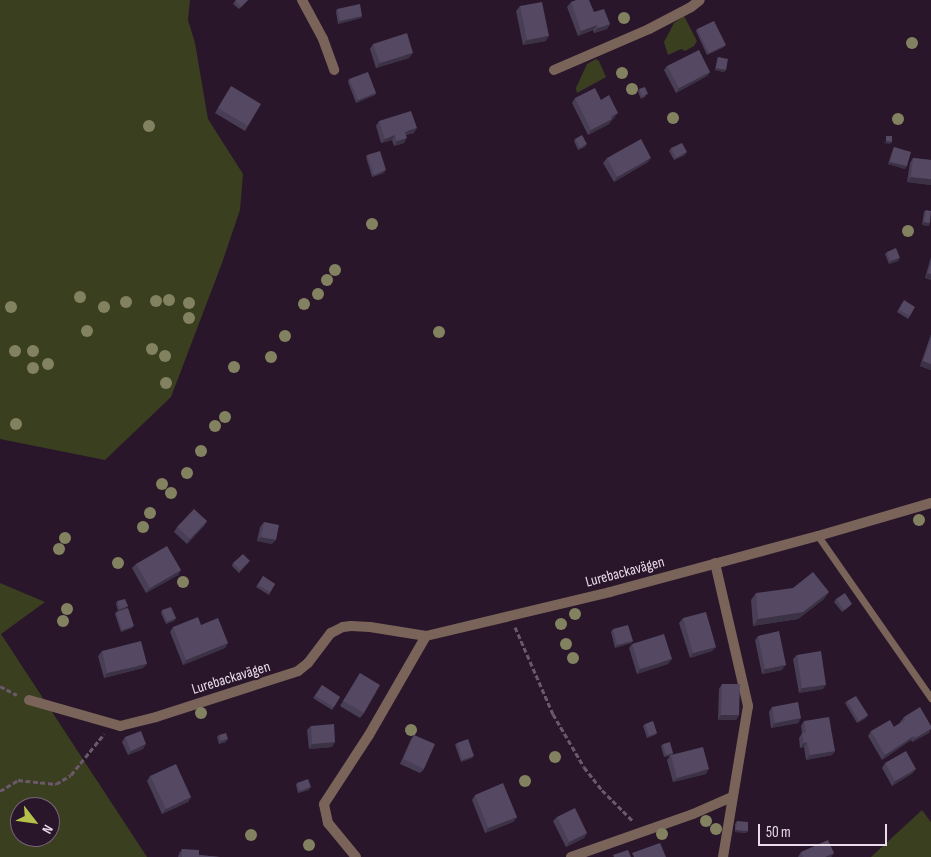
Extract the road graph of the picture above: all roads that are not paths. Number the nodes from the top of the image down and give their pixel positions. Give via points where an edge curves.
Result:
1 (302, 0) edge
2 (700, 0) edge
3 (334, 70) dead end
4 (554, 70) dead end
5 (931, 502) edge
6 (818, 536) junction
7 (715, 563) junction
8 (426, 636) junction
9 (931, 698) edge
10 (29, 700) road end
11 (732, 797) junction
12 (356, 857) edge
13 (571, 857) edge
14 (722, 857) edge

1 - 3 street via 323,39
2 - 4 street via 649,28
5 - 6 street, Lurebackavägen
6 - 7 street, Lurebackavägen
6 - 9 lane
7 - 8 street, Lurebackavägen
7 - 11 street via 748,706
8 - 10 street, Lurebackavägen via 370,627 343,627 332,633 304,667 285,677 120,726
8 - 12 street via 365,742 324,804 328,823
11 - 13 street
11 - 14 street

